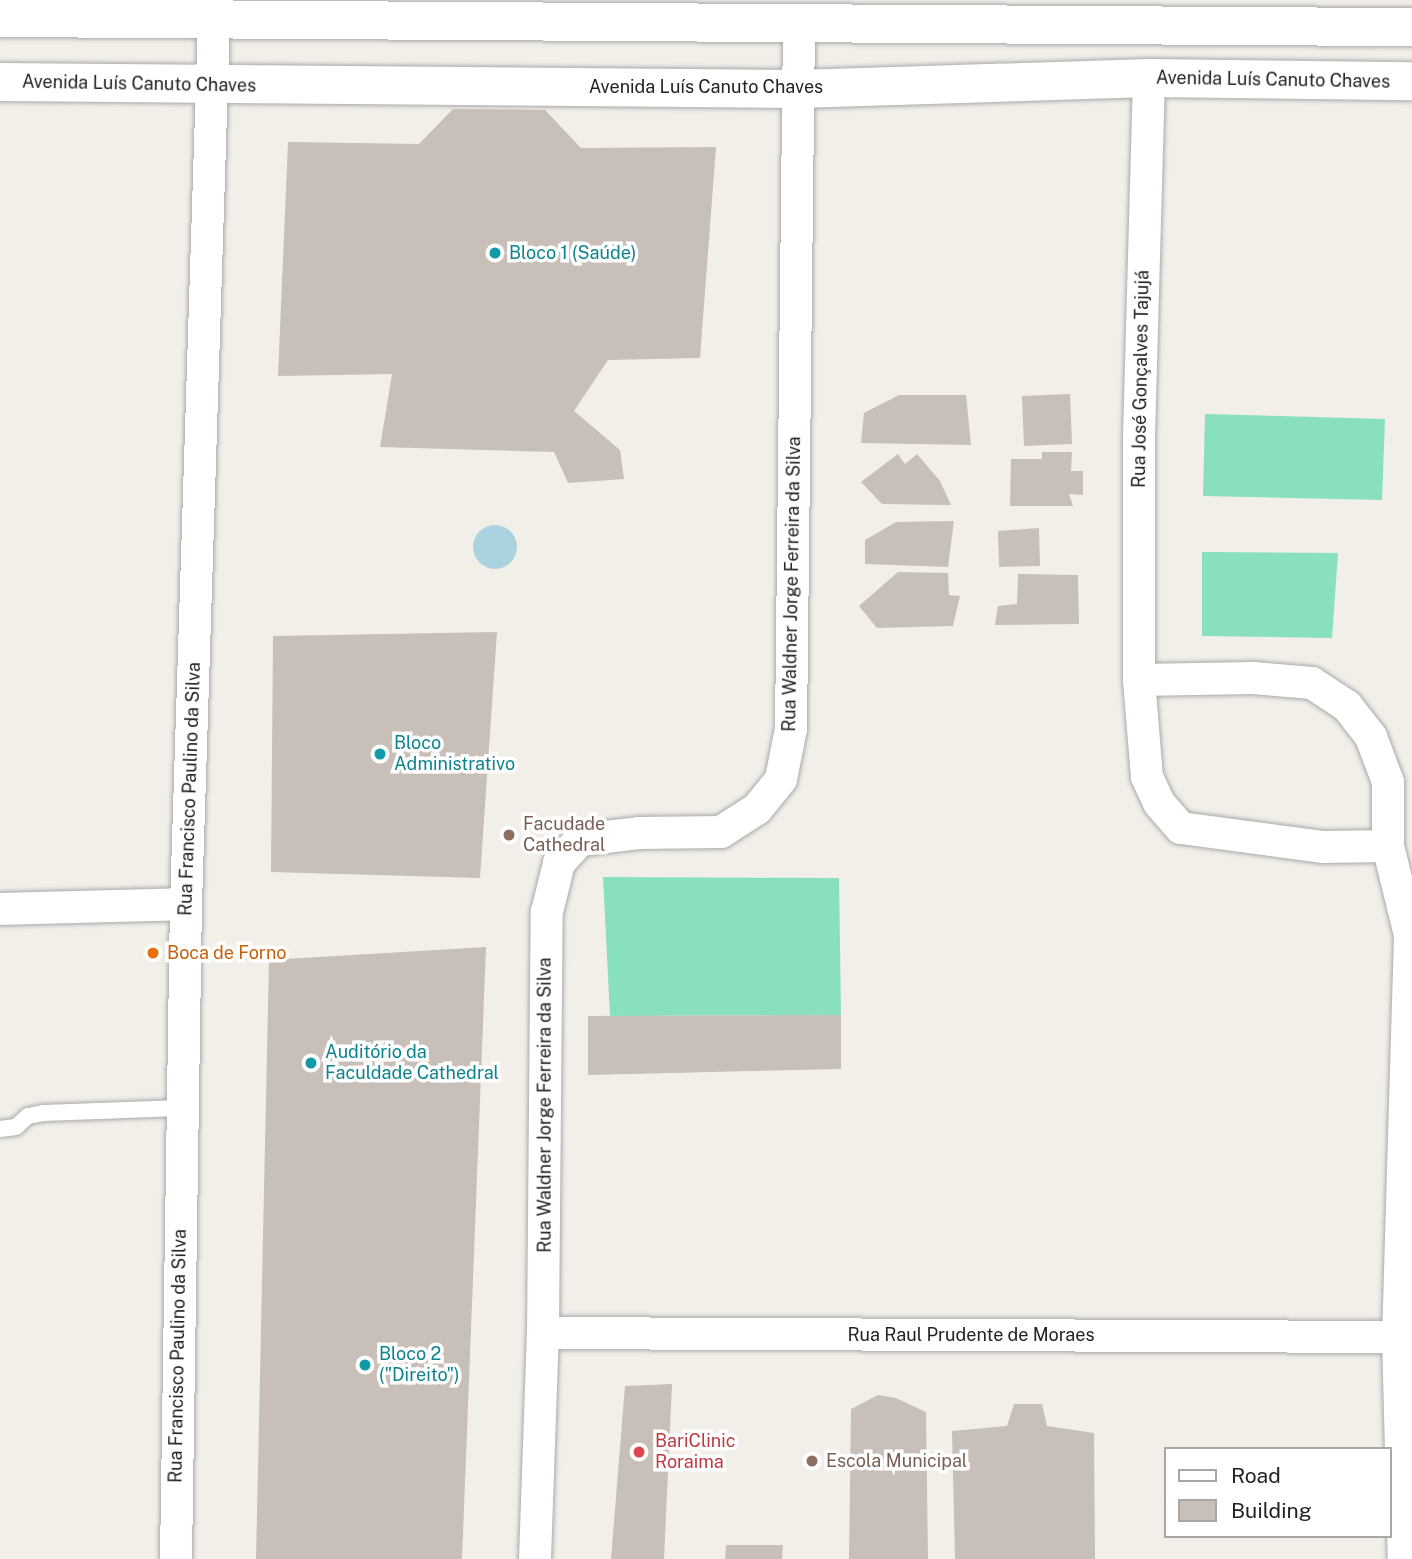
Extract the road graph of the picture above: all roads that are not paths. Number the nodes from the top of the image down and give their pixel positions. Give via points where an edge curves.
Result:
1 (0, 18) edge
2 (214, 20) junction
3 (799, 25) junction
4 (1412, 27) edge
5 (1149, 78) junction
6 (1412, 81) edge
7 (0, 82) edge
8 (212, 84) junction
9 (799, 89) junction
10 (1139, 680) junction
11 (1388, 846) junction
12 (186, 904) junction
13 (0, 909) edge
14 (1411, 935) edge
15 (181, 1108) junction
16 (0, 1129) edge
17 (544, 1333) junction
18 (1398, 1336) junction
19 (176, 1559) edge
20 (535, 1559) edge
21 (1404, 1559) edge

1 - 2 street
2 - 3 street
2 - 8 street, Rua Francisco Paulino da Silva
3 - 4 street
3 - 9 street, Rua Waldner Jorge Ferreira da Silva
5 - 6 street, Avenida Luís Canuto Chaves
5 - 9 street, Avenida Luís Canuto Chaves
5 - 10 street, Rua José Gonçalves Tajujá via 1139,439
7 - 8 street, Avenida Luís Canuto Chaves
8 - 9 street, Avenida Luís Canuto Chaves
8 - 12 street, Rua Francisco Paulino da Silva
9 - 17 street, Rua Waldner Jorge Ferreira da Silva via 791,729 781,779 757,809 721,832 639,833 580,840 559,863 547,912
10 - 11 street via 1253,678 1311,683 1347,706 1371,737 1388,782
10 - 11 street, Rua José Gonçalves Tajujá via 1147,777 1159,803 1181,828 1324,847
11 - 14 street
12 - 13 street
12 - 15 street, Rua Francisco Paulino da Silva
14 - 18 street
15 - 16 lane via 43,1113 28,1116 16,1127
15 - 19 street, Rua Francisco Paulino da Silva
17 - 18 street, Rua Raul Prudente de Moraes
17 - 20 street, Rua Waldner Jorge Ferreira da Silva
18 - 21 street

